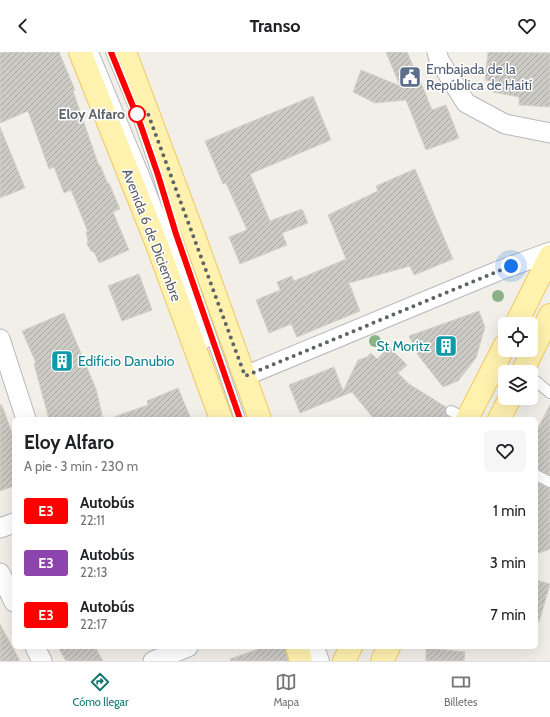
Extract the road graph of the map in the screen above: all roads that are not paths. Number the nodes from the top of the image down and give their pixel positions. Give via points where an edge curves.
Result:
1 (80, 52) edge
2 (93, 52) edge
3 (110, 52) edge
4 (125, 52) edge
5 (437, 52) edge
6 (550, 133) edge
7 (172, 236) junction
8 (550, 252) edge
9 (550, 256) edge
10 (550, 315) edge
11 (520, 317) edge
12 (0, 339) edge
13 (498, 357) edge
14 (525, 365) edge
15 (245, 376) junction
16 (538, 383) edge
17 (550, 393) edge
18 (506, 405) edge
19 (25, 417) edge
20 (220, 417) edge
21 (230, 417) edge
22 (239, 417) edge
23 (259, 417) edge
24 (463, 417) edge
25 (500, 417) edge
26 (538, 476) edge
27 (550, 482) edge
28 (12, 524) edge
29 (0, 528) edge
30 (0, 573) edge
31 (12, 598) edge
32 (36, 649) edge
33 (183, 649) edge
34 (298, 649) edge
35 (311, 649) edge
36 (324, 649) edge
37 (387, 649) edge
38 (342, 656) edge
39 (42, 661) edge
40 (153, 661) edge
41 (301, 661) edge
42 (314, 661) edge
43 (382, 661) edge

1 - 20 main road, Avenida 6 de Diciembre via 156,242
2 - 7 lane
3 - 7 lane via 137,114 158,175
4 - 15 main road
5 - 6 street via 439,60 466,103 505,124
7 - 21 lane
7 - 22 lane
8 - 15 street
9 - 11 main road
10 - 14 main road
12 - 19 street
13 - 24 main road
15 - 23 main road
16 - 17 lane
18 - 25 main road
26 - 27 lane
28 - 29 street
30 - 31 street
32 - 39 street
33 - 40 street
34 - 41 main road
35 - 42 lane
36 - 38 lane
37 - 43 main road

